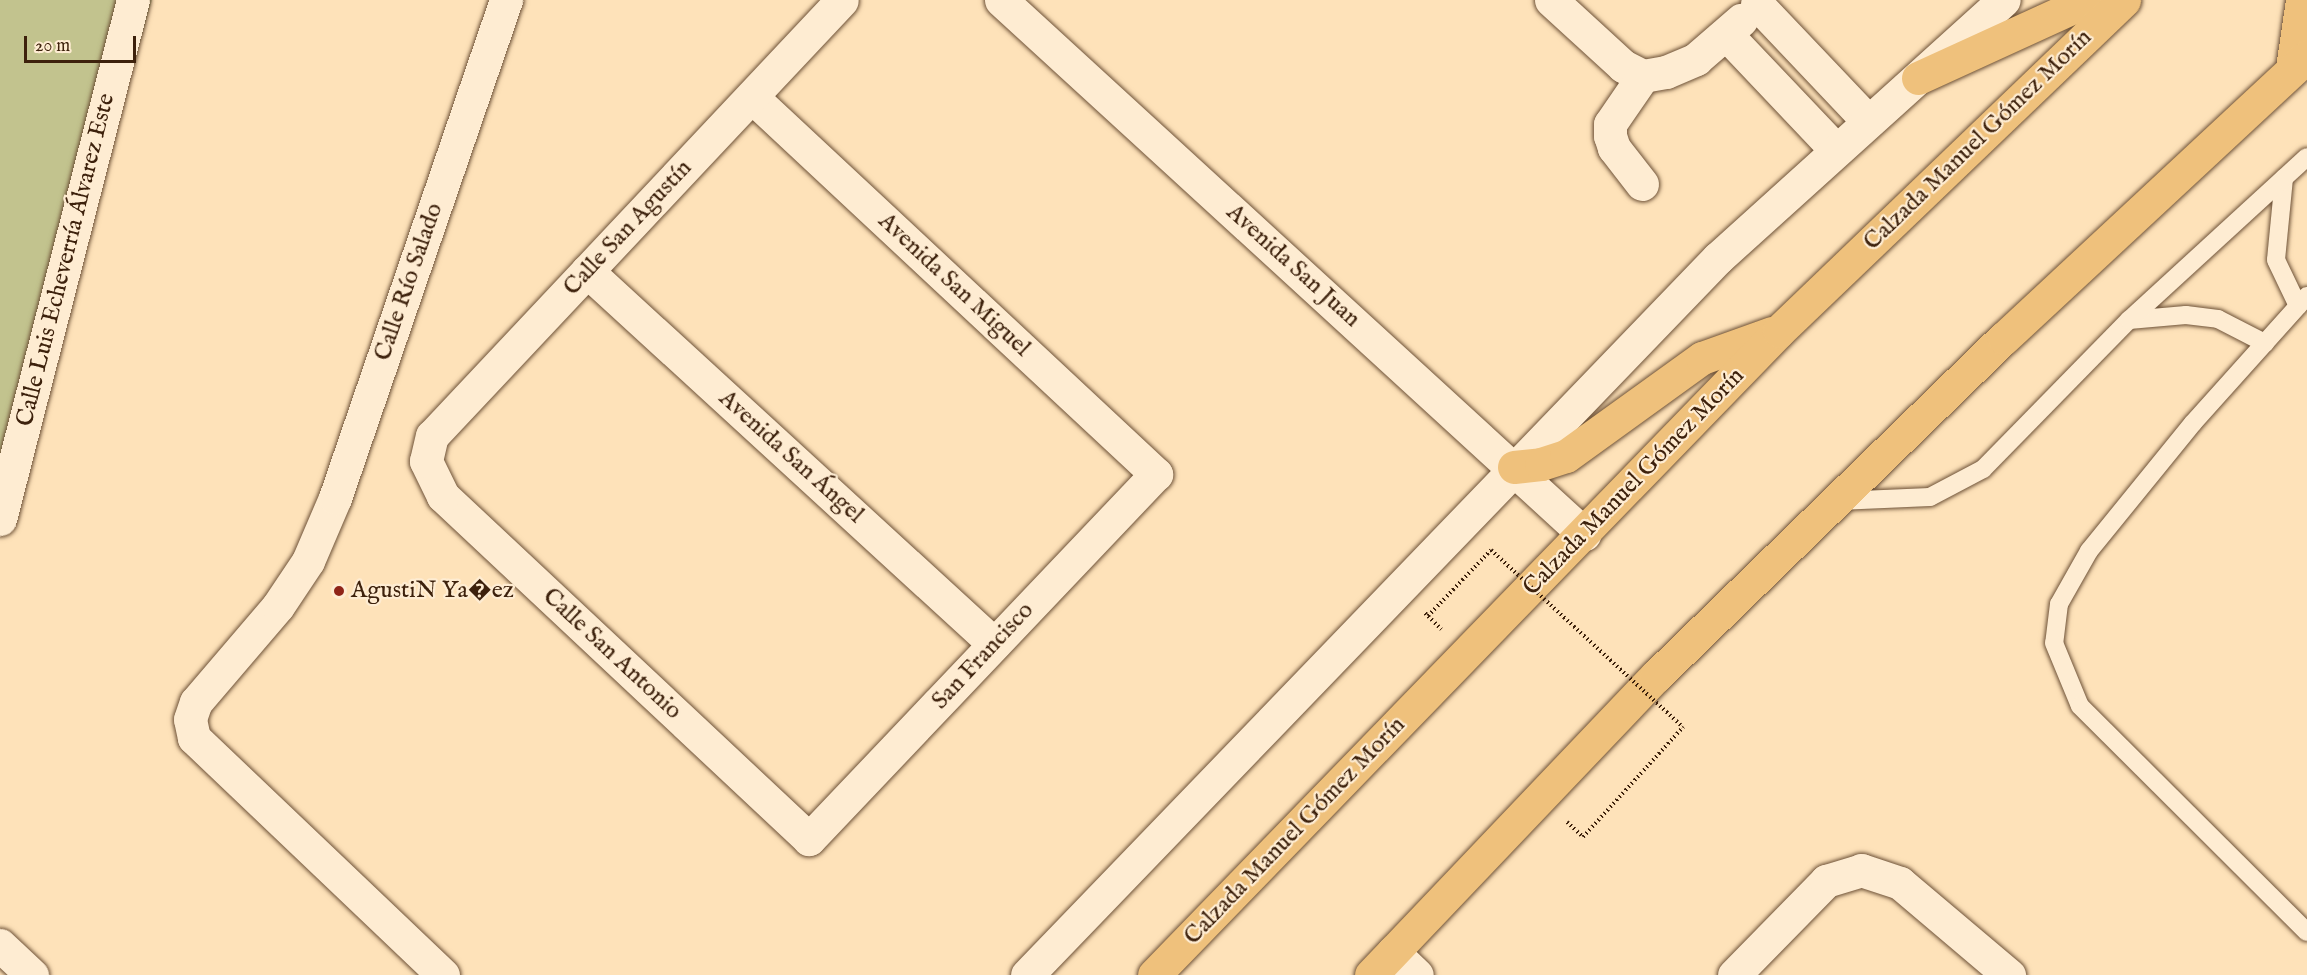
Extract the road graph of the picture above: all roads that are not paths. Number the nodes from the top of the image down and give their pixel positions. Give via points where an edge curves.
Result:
1 (133, 0) edge
2 (506, 0) edge
3 (842, 0) edge
4 (1000, 0) edge
5 (1551, 0) edge
6 (2004, 0) edge
7 (2088, 0) edge
8 (2124, 0) edge
9 (2302, 0) edge
10 (1759, 2) edge
11 (1726, 34) junction
12 (2300, 62) edge
13 (1643, 76) junction
14 (1917, 78) junction
15 (752, 97) junction
16 (1868, 121) junction
17 (1836, 150) junction
18 (2307, 157) edge
19 (2284, 178) junction
20 (1642, 184) dead end
21 (587, 271) junction
22 (2302, 301) edge
23 (2129, 320) junction
24 (1779, 331) junction
25 (2265, 343) junction
26 (426, 461) joint
27 (1514, 467) junction
28 (1156, 474) joint
29 (1838, 501) junction
30 (0, 519) edge
31 (1584, 534) junction
32 (994, 644) junction
33 (809, 839) joint
34 (2307, 932) edge
35 (0, 945) edge
36 (1382, 964) edge
37 (32, 975) edge
38 (443, 975) edge
39 (1027, 975) edge
40 (1154, 975) edge
41 (1417, 975) edge
42 (1734, 975) edge
43 (2009, 975) edge

1 - 30 street, Calle Luis Echeverría Álvarez Este
2 - 38 street, Calle Río Salado via 335,498 309,561 278,606 196,702 190,719 194,738
3 - 15 street, Calle San Agustín
4 - 27 street, Avenida San Juan
5 - 13 street via 1623,66
6 - 14 street
7 - 14 main road
8 - 24 main road, Calzada Manuel Gómez Morín
9 - 12 main road
10 - 11 street
10 - 16 street
11 - 13 street via 1696,59 1666,72
11 - 17 street
12 - 29 main road via 2004,338
13 - 20 street via 1610,124 1614,148
14 - 16 street
15 - 21 street, Calle San Agustín
15 - 28 street, Avenida San Miguel
16 - 17 street
17 - 27 street via 1718,258
18 - 19 lane
19 - 22 lane via 2276,260
19 - 23 lane
21 - 26 street, Calle San Agustín via 432,436
21 - 32 street, Avenida San Ángel
22 - 25 lane
23 - 25 lane via 2186,315 2218,319
23 - 29 lane via 1983,469 1930,497
24 - 27 main road via 1702,358 1566,456
24 - 31 main road, Calzada Manuel Gómez Morín
25 - 34 lane via 2089,551 2059,604 2054,643 2080,706
26 - 33 street, Calle San Antonio via 443,496
27 - 31 street, Avenida San Juan
27 - 39 street
28 - 32 street, San Francisco
29 - 36 main road via 1656,676
31 - 40 main road, Calzada Manuel Gómez Morín
32 - 33 street, San Francisco
35 - 37 street
36 - 41 street
42 - 43 street via 1826,881 1861,870 1900,883

